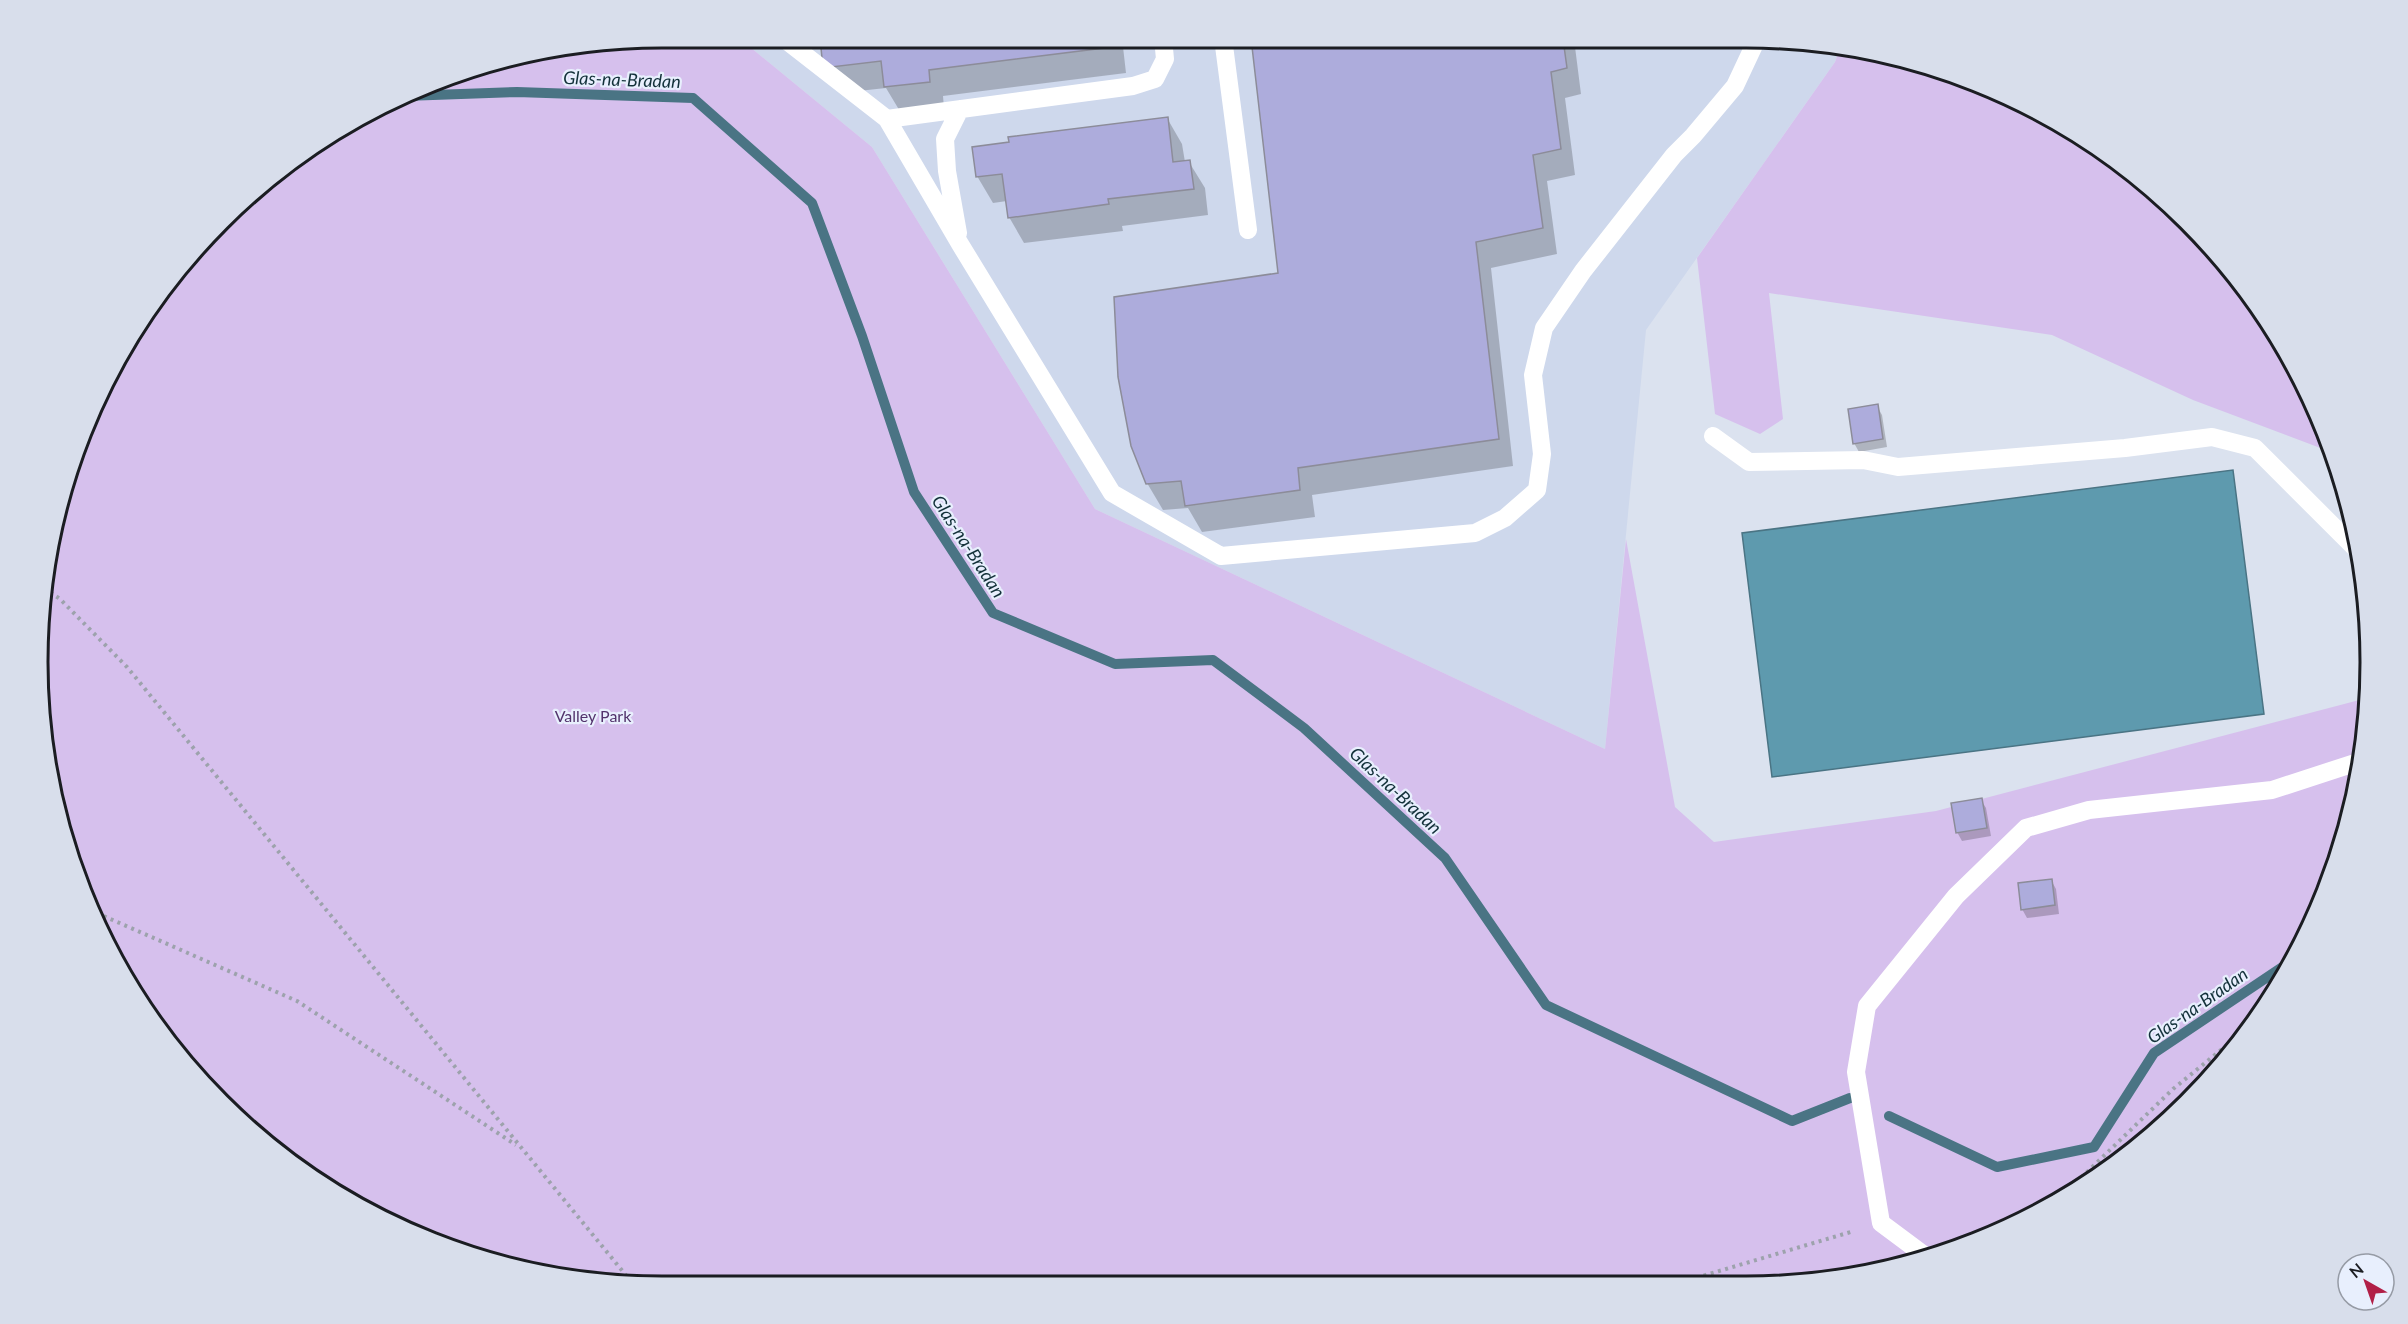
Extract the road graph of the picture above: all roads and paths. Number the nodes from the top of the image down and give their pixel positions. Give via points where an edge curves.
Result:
1 (796, 48) edge
2 (1164, 48) edge
3 (1224, 48) edge
4 (1752, 48) edge
5 (960, 109) junction
6 (887, 119) junction
7 (1248, 230) dead end
8 (960, 243) junction
9 (1713, 436) dead end
10 (2348, 541) edge
11 (52, 593) edge
12 (2351, 764) edge
13 (103, 916) edge
14 (2223, 1048) edge
15 (521, 1148) junction
16 (2087, 1173) edge
17 (1881, 1223) junction
18 (1918, 1251) edge
19 (625, 1275) edge
20 (1702, 1276) edge

1 - 6 lane
2 - 5 lane via 1166,59 1155,79 1133,86
3 - 7 lane
4 - 8 lane via 1735,86 1674,155 1583,271 1544,328 1533,375 1542,454 1537,490 1505,518 1475,534 1221,556 1112,493
5 - 6 lane
5 - 8 lane via 945,139
6 - 8 lane
9 - 10 lane via 1749,462 1863,460 1898,467 2212,437 2255,448
11 - 15 path via 127,667
12 - 17 lane via 2272,790 2088,810 2026,828 1956,896 1867,1006 1856,1072
13 - 15 path via 297,1001
14 - 16 path via 2173,1089
15 - 19 path
17 - 18 lane
17 - 20 path

